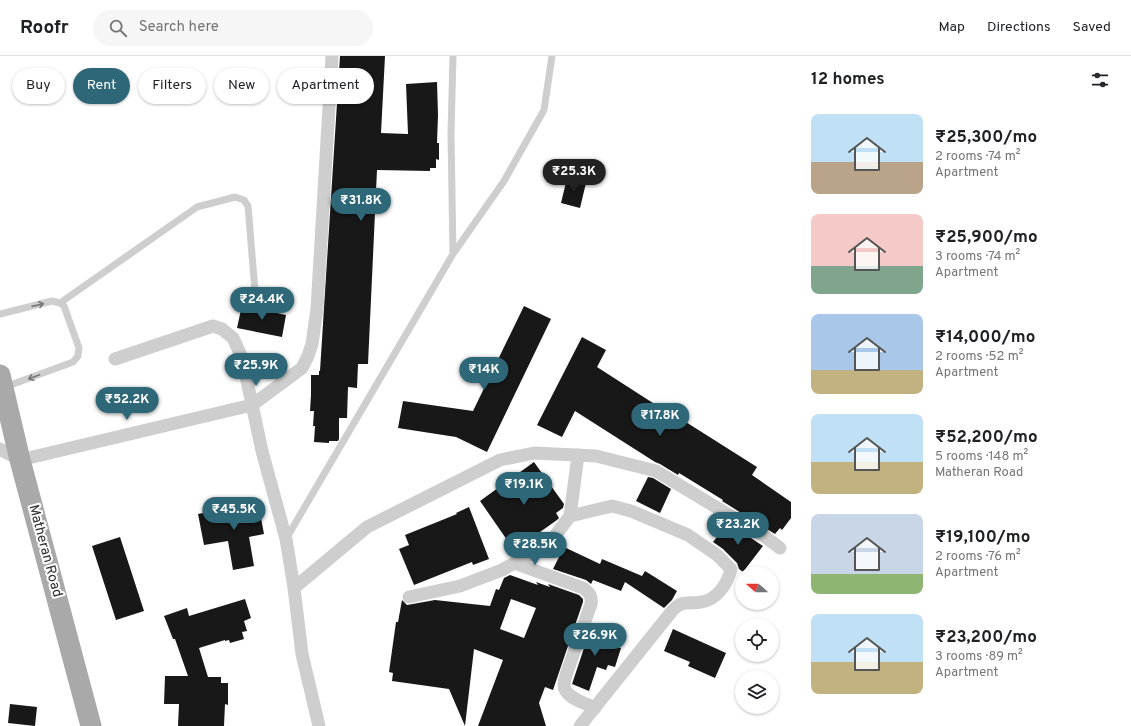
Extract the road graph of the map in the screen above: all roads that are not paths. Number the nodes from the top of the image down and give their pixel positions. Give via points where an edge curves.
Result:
1 (332, 56) edge
2 (453, 56) edge
3 (552, 56) edge
4 (453, 254) junction
5 (256, 291) dead end
6 (60, 303) junction
7 (0, 314) edge
8 (116, 358) dead end
9 (2, 381) edge
10 (252, 405) junction
11 (0, 449) edge
12 (578, 455) junction
13 (20, 460) junction
14 (570, 516) junction
15 (286, 539) junction
16 (780, 548) dead end
17 (514, 563) junction
18 (294, 588) junction
19 (409, 597) dead end
20 (595, 708) junction
21 (92, 726) edge
22 (319, 726) edge
23 (580, 726) edge

1 - 10 street via 317,309 312,344 302,368
2 - 4 lane
3 - 4 lane via 544,110 504,181
4 - 15 lane
5 - 6 lane via 248,206 244,200 235,197 197,207
7 -> 6 lane via 52,301
6 -> 9 lane via 64,306 79,348 78,356 73,362
8 - 10 street via 213,326 222,329 233,338 242,358
9 - 13 main road, Matheran Road
10 - 13 street
10 - 15 street
11 - 13 street
12 - 14 street
12 - 16 street via 596,456 656,470
12 - 18 street via 534,452 500,460 367,527
13 - 21 main road, Matheran Road
14 - 17 street via 555,536 536,551
14 - 20 street via 612,506 631,511 688,536 717,555 731,568 727,582 710,600 678,605
15 - 18 street
17 - 19 street via 460,586
17 - 20 street via 583,588 592,598 564,685 565,691 572,698
18 - 22 street via 302,654
20 - 23 street

